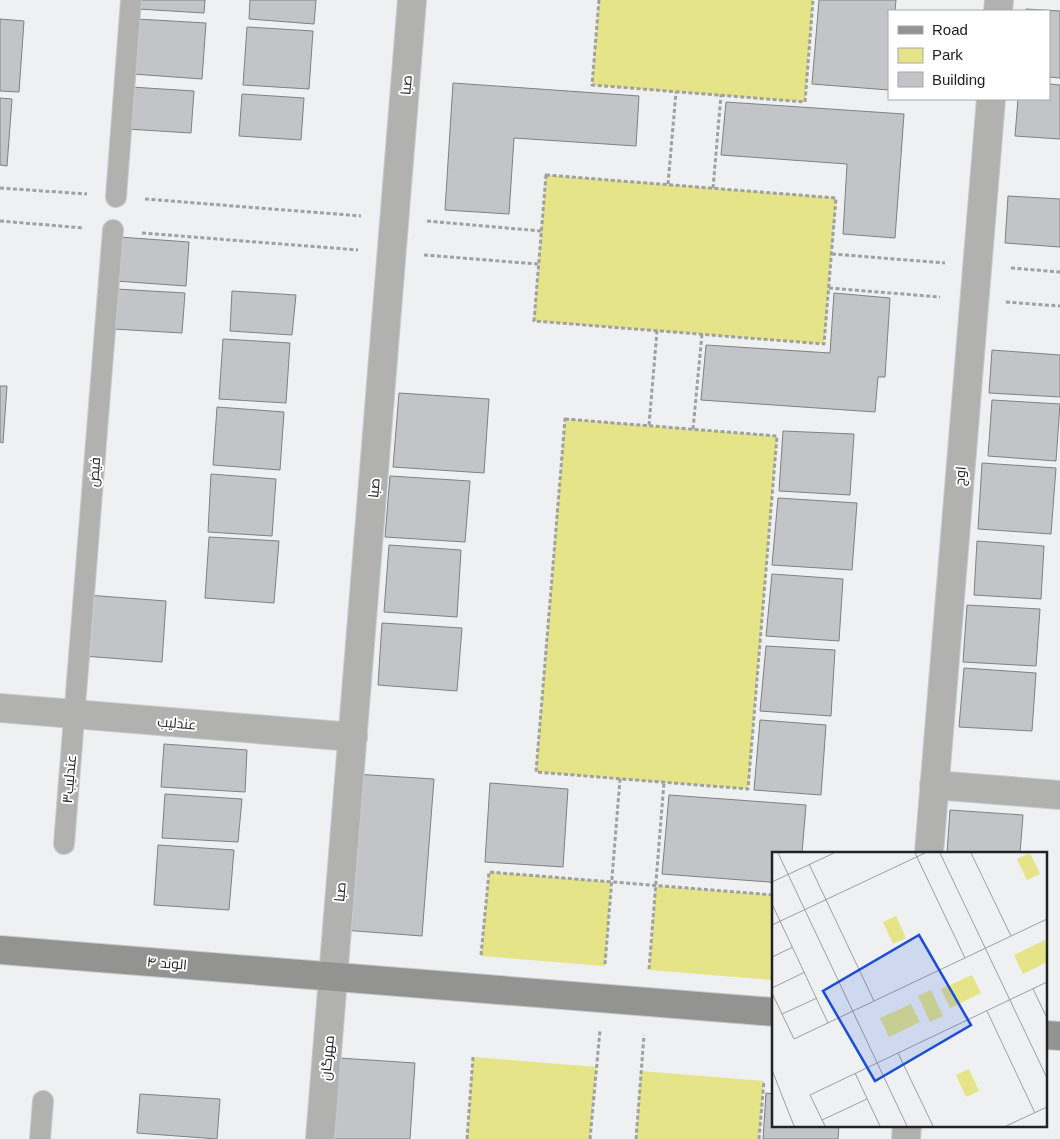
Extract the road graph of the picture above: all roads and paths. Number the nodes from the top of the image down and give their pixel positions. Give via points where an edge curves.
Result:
1 (131, 0) edge
2 (412, 0) edge
3 (599, 0) edge
4 (813, 0) edge
5 (676, 92) junction
6 (721, 95) junction
7 (991, 100) edge
8 (668, 184) junction
9 (0, 188) edge
10 (713, 188) junction
11 (116, 197) junction
12 (396, 219) junction
13 (0, 221) edge
14 (113, 230) junction
15 (541, 231) junction
16 (393, 253) junction
17 (538, 264) junction
18 (657, 331) junction
19 (702, 334) junction
20 (649, 425) junction
21 (693, 429) junction
22 (0, 708) edge
23 (74, 714) junction
24 (353, 737) junction
25 (620, 779) junction
26 (664, 782) junction
27 (934, 785) junction
28 (1060, 795) edge
29 (64, 844) dead end
30 (929, 852) edge
31 (611, 882) junction
32 (656, 886) junction
33 (772, 896) edge
34 (0, 950) edge
35 (481, 956) dead end
36 (604, 966) dead end
37 (649, 970) dead end
38 (334, 977) junction
39 (772, 1012) edge
40 (473, 1057) dead end
41 (596, 1067) dead end
42 (641, 1071) dead end
43 (764, 1080) dead end
44 (43, 1101) dead end
45 (907, 1126) edge
46 (40, 1139) edge
47 (320, 1139) edge
48 (467, 1139) edge
49 (590, 1139) edge
50 (636, 1139) edge
51 (759, 1139) edge
52 (906, 1139) edge

1 - 11 lane
2 - 12 street, صبا
3 - 5 path via 592,85
4 - 6 path via 804,102
5 - 6 path
5 - 8 path
6 - 10 path
7 - 27 street, اوج
8 - 10 path
8 - 15 path via 546,175
9 - 11 path
10 - 19 path via 836,198 824,344
11 - 12 path
12 - 15 path
12 - 16 street, صبا
13 - 14 path
14 - 16 path
14 - 23 lane, فیض
15 - 17 path
16 - 17 path
16 - 24 street, صبا
17 - 18 path via 534,320
18 - 19 path
18 - 20 path
19 - 21 path
20 - 21 path
20 - 25 path via 565,419 536,772
21 - 26 path via 777,436 774,475 748,789
22 - 23 street, عندلیب
23 - 24 street, عندلیب
23 - 29 lane, عندلیب۳
24 - 38 street, صبا
25 - 26 path
25 - 31 path
26 - 32 path
27 - 28 street
27 - 30 street, اوج
31 - 32 path
31 - 35 path via 489,872
31 - 36 path
32 - 33 path
32 - 37 path
34 - 38 street, الوند ۴
38 - 39 street, الوند ۴
38 - 47 street, مهرگان
40 - 48 path
41 - 49 path
42 - 50 path
43 - 51 path
44 - 46 lane
45 - 52 street

